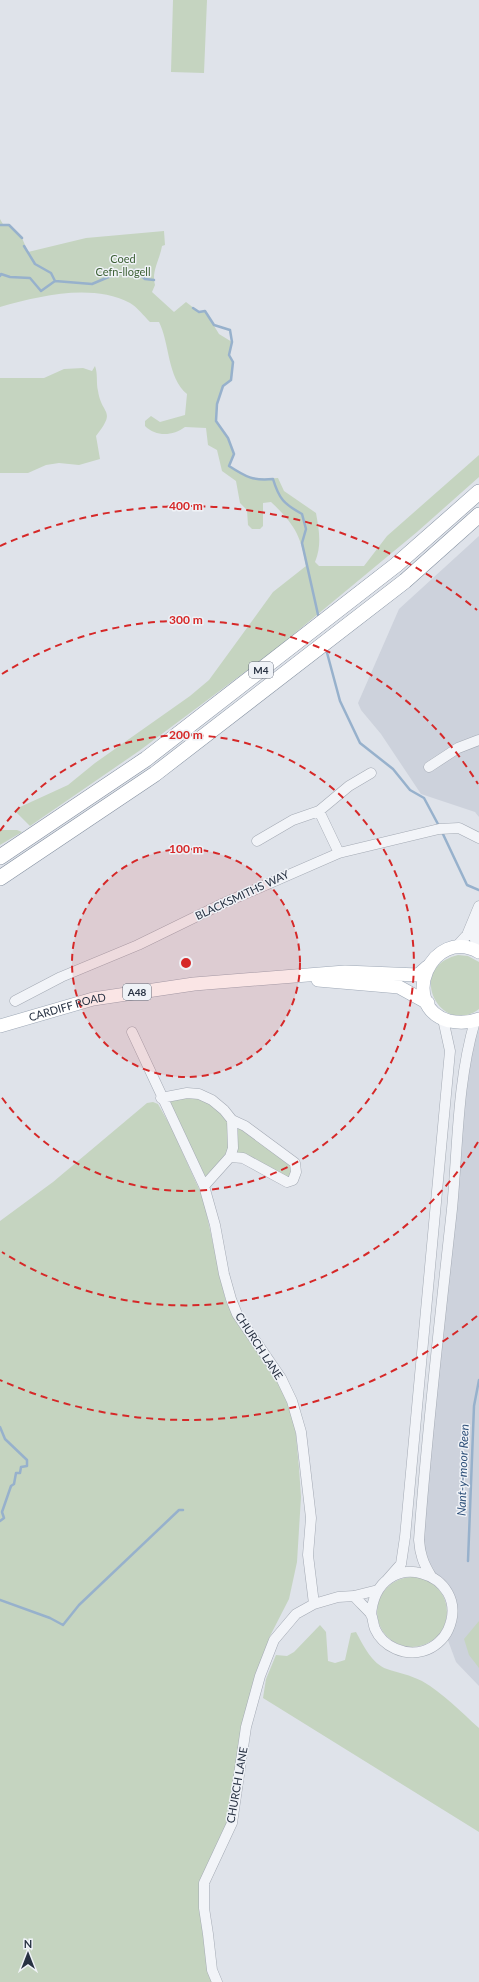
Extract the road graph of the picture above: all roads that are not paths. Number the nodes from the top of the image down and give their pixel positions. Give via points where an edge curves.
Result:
1 (479, 492) edge
2 (479, 515) edge
3 (479, 740) edge
4 (429, 767) dead end
5 (371, 773) dead end
6 (319, 811) junction
7 (479, 838) edge
8 (257, 841) dead end
9 (339, 852) junction
10 (0, 857) edge
11 (0, 878) edge
12 (477, 911) edge
13 (456, 947) junction
14 (478, 951) edge
15 (427, 967) junction
16 (278, 976) junction
17 (15, 1001) dead end
18 (428, 1004) junction
19 (443, 1019) junction
20 (477, 1020) edge
21 (0, 1026) edge
22 (132, 1032) dead end
23 (161, 1098) junction
24 (232, 1120) junction
25 (230, 1157) junction
26 (204, 1186) junction
27 (431, 1576) junction
28 (386, 1581) junction
29 (378, 1590) junction
30 (354, 1596) junction
31 (314, 1604) junction
32 (371, 1615) junction
33 (217, 1982) edge

1 - 10 highway, M4 via 396,565 146,759
2 - 11 highway, M4 via 405,582 155,774
3 - 4 street via 458,748
5 - 6 street via 349,786
6 - 8 street via 293,820
6 - 9 street
7 - 9 street, BLACKSMITHS WAY via 459,828 453,828 427,831
9 - 17 street, BLACKSMITHS WAY via 224,903 132,948 61,977
12 - 13 street via 467,935
12 - 14 street via 474,934
13 - 14 main road
13 - 15 main road via 444,951
15 - 16 main road, CARDIFF ROAD / A48 via 418,975 345,972
15 - 18 main road via 423,979
16 - 18 main road, CARDIFF ROAD / A48 via 399,987
16 - 21 main road, CARDIFF ROAD / A48 via 194,984 93,999
18 - 19 main road, CARDIFF ROAD
19 - 20 main road via 459,1023
19 - 28 street via 450,1051 405,1537 401,1564
20 - 27 street via 464,1065 426,1444 419,1540 423,1563
22 - 23 street, CHURCH LANE
23 - 24 street via 187,1093 199,1094 212,1100
23 - 26 street, CHURCH LANE
24 - 25 street via 233,1148
24 - 25 street via 246,1126 295,1163 296,1172 293,1180 287,1182 243,1158
25 - 26 street
26 - 31 street, CHURCH LANE via 231,1299 238,1314 281,1378 292,1401 301,1432 311,1518 308,1555
27 - 28 street via 408,1571 396,1574
27 - 32 street via 447,1591 452,1604 452,1622 446,1635 436,1645 424,1651 409,1652 395,1649 383,1641 375,1629
28 - 29 street
29 - 30 street, CHURCH LANE
29 - 32 street via 372,1602
30 - 31 street, CHURCH LANE via 338,1597
30 - 32 street
31 - 33 street, CHURCH LANE via 296,1614 274,1640 246,1727 232,1823 204,1883 204,1908 212,1970

